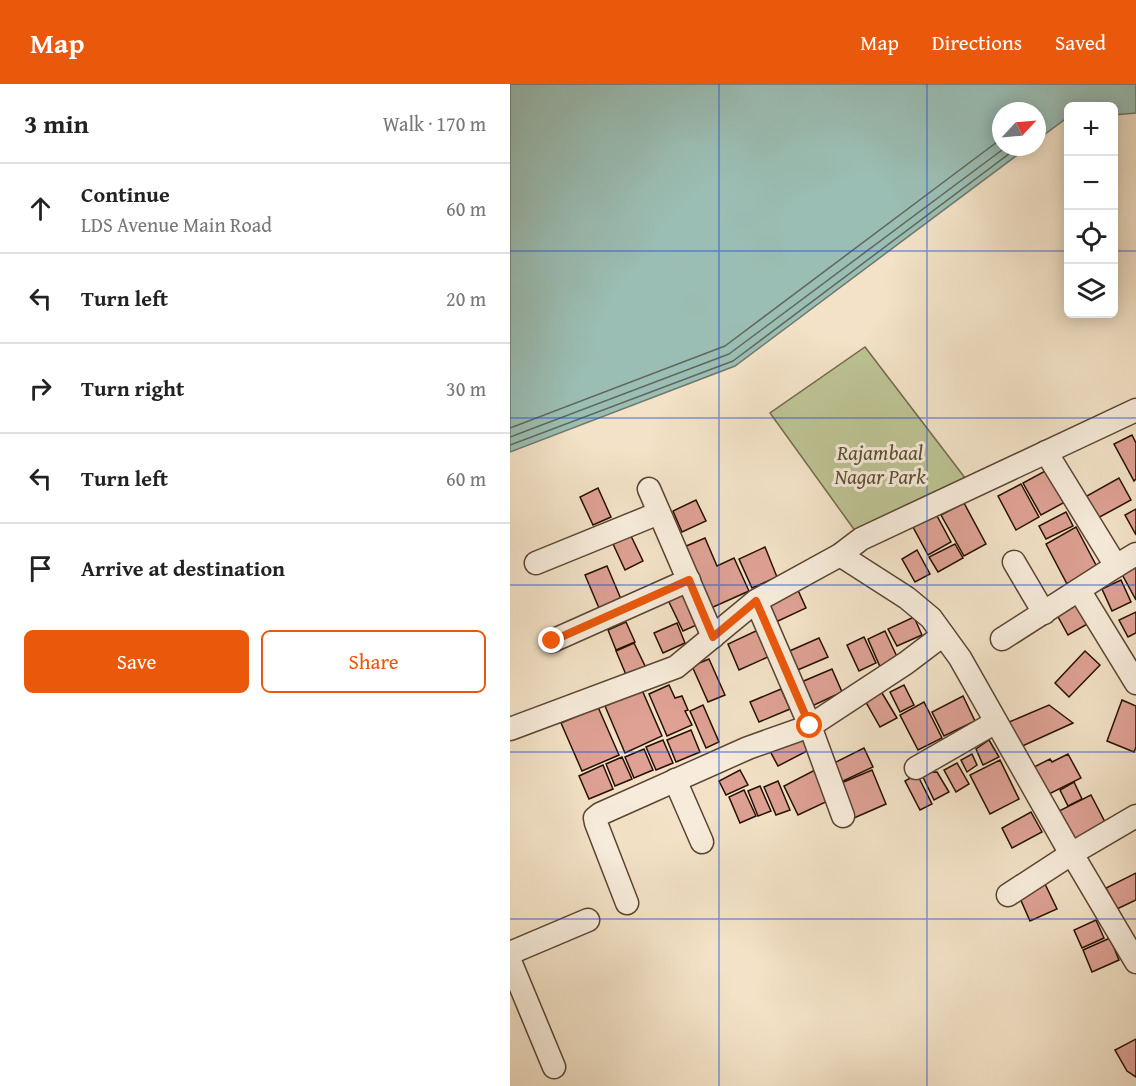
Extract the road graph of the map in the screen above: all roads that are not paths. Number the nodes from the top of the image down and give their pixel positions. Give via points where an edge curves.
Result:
1 (1136, 410) edge
2 (1046, 452) junction
3 (649, 489) dead end
4 (659, 513) junction
5 (1136, 554) edge
6 (840, 555) junction
7 (536, 562) dead end
8 (1014, 562) dead end
9 (1116, 566) junction
10 (689, 580) junction
11 (1080, 590) junction
12 (756, 601) junction
13 (1044, 613) junction
14 (943, 635) junction
15 (713, 637) junction
16 (1002, 639) dead end
17 (552, 641) dead end
18 (1136, 683) edge
19 (996, 722) junction
20 (810, 726) junction
21 (510, 729) edge
22 (916, 768) dead end
23 (675, 780) junction
24 (843, 816) dead end
25 (1136, 816) edge
26 (702, 842) dead end
27 (1071, 854) junction
28 (1008, 895) dead end
29 (627, 903) dead end
30 (588, 920) dead end
31 (510, 953) edge
32 (510, 961) edge
33 (1136, 962) edge
34 (554, 1067) dead end

1 - 2 street
2 - 6 street via 861,539
2 - 9 street
3 - 4 street
4 - 7 street
4 - 10 street
5 - 9 street
6 - 12 street
6 - 14 street via 907,598 931,618
8 - 13 street
9 - 11 street
10 - 15 street
10 - 17 street
11 - 13 street
11 - 18 street
12 - 15 street
12 - 20 street
13 - 16 street
14 - 19 street
14 - 20 street
15 - 21 street via 676,668
19 - 22 street
19 - 27 street
20 - 23 street
20 - 24 street
23 - 26 street
23 - 29 street via 595,818
25 - 27 street
27 - 28 street
27 - 33 street
30 - 31 street
32 - 34 street

